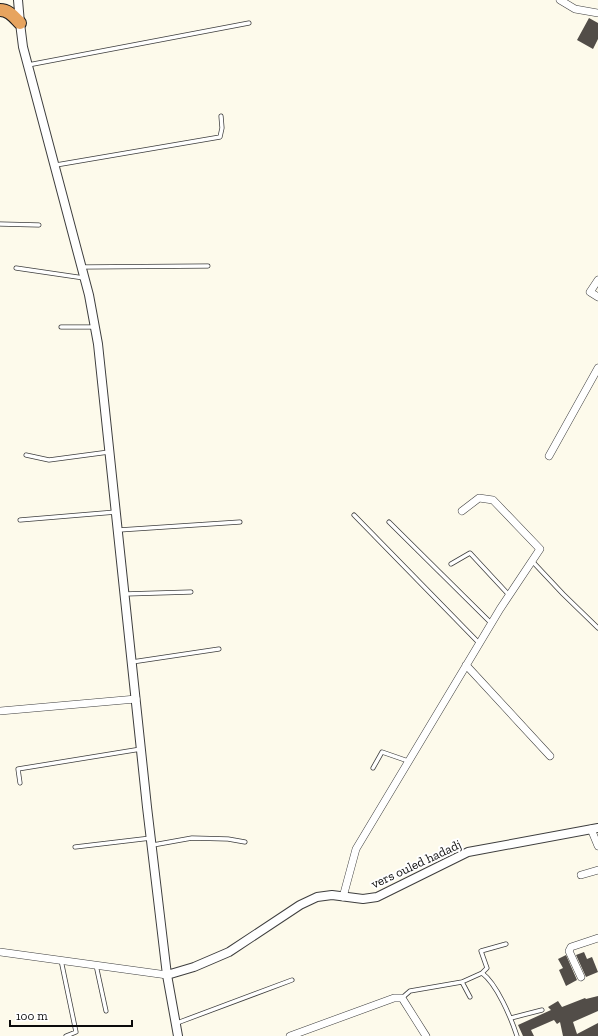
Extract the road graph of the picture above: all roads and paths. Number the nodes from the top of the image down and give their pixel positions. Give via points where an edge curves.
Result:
1 (18, 0) edge
2 (560, 0) edge
3 (0, 10) edge
4 (598, 13) edge
5 (20, 23) junction
6 (249, 23) dead end
7 (28, 65) junction
8 (221, 116) dead end
9 (54, 165) junction
10 (0, 224) edge
11 (39, 225) dead end
12 (208, 266) dead end
13 (82, 267) junction
14 (16, 268) dead end
15 (84, 278) junction
16 (598, 280) edge
17 (598, 298) edge
18 (61, 327) dead end
19 (95, 327) junction
20 (598, 368) edge
21 (109, 452) junction
22 (26, 455) dead end
23 (549, 456) dead end
24 (462, 511) dead end
25 (116, 512) junction
26 (354, 515) dead end
27 (20, 520) dead end
28 (240, 522) dead end
29 (389, 522) dead end
30 (118, 530) junction
31 (532, 561) junction
32 (451, 564) dead end
33 (191, 592) dead end
34 (125, 594) junction
35 (509, 595) junction
36 (491, 624) junction
37 (598, 628) edge
38 (480, 643) junction
39 (219, 649) dead end
40 (132, 662) junction
41 (466, 664) junction
42 (136, 699) junction
43 (0, 711) edge
44 (141, 749) junction
45 (550, 756) dead end
46 (409, 762) junction
47 (373, 768) dead end
48 (20, 783) dead end
49 (595, 829) edge
50 (151, 841) junction
51 (245, 842) dead end
52 (598, 846) edge
53 (75, 847) dead end
54 (598, 870) edge
55 (581, 875) dead end
56 (343, 897) junction
57 (598, 938) edge
58 (506, 944) dead end
59 (0, 952) edge
60 (61, 960) junction
61 (96, 965) junction
62 (482, 973) junction
63 (167, 975) junction
64 (581, 977) dead end
65 (292, 980) dead end
66 (462, 982) junction
67 (470, 997) dead end
68 (402, 998) junction
69 (542, 1010) dead end
70 (106, 1011) dead end
71 (511, 1018) junction
72 (176, 1024) junction
73 (66, 1036) edge
74 (178, 1036) edge
75 (290, 1036) edge
76 (426, 1036) edge
77 (517, 1036) edge

1 - 5 street
2 - 4 street via 575,9
3 - 5 highway via 10,13
5 - 7 street
6 - 7 lane
7 - 9 street
8 - 9 lane via 220,137
9 - 13 street
10 - 11 lane
12 - 13 lane
13 - 15 street
14 - 15 lane
15 - 19 street
16 - 17 street via 590,292
18 - 19 lane
19 - 21 street
20 - 23 street
21 - 22 lane via 49,460
21 - 25 street
24 - 31 street via 479,498 493,500 540,549
25 - 27 lane
25 - 30 street
26 - 38 lane
28 - 30 lane
29 - 36 lane
30 - 34 street
31 - 35 street
31 - 37 lane
32 - 35 lane via 470,553
33 - 34 lane
34 - 40 street
35 - 36 street
36 - 38 street
38 - 41 street
39 - 40 lane
40 - 42 street
41 - 45 street
41 - 46 street
42 - 43 street
42 - 44 street
44 - 48 lane via 18,769
44 - 50 street
46 - 47 lane via 382,752
46 - 56 street via 356,849
49 - 52 street
49 - 56 street, vers ouled hadadj via 468,852 377,897
50 - 51 lane via 192,838
50 - 53 lane
50 - 63 street
54 - 55 street
56 - 63 street, vers ouled hadadj via 317,897 300,905 229,952
57 - 64 street via 571,947 569,951
58 - 62 lane via 481,951 487,968
59 - 60 street
60 - 61 street
60 - 73 lane via 76,1032
61 - 63 street
61 - 70 lane
62 - 66 lane
62 - 71 lane via 492,983
63 - 72 street
65 - 72 lane
66 - 67 lane
66 - 68 lane via 410,991
68 - 75 street via 394,998
68 - 76 street
69 - 71 lane
71 - 77 lane
72 - 74 street

